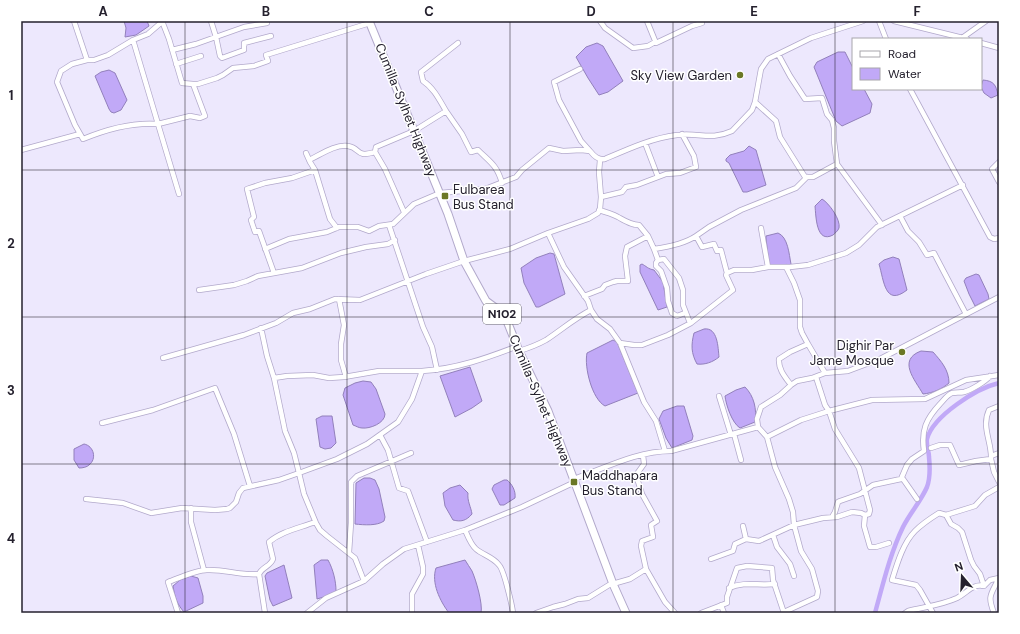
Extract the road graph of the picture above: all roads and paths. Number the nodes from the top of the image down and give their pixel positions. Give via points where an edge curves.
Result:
1 (74, 21) edge
2 (153, 21) edge
3 (163, 21) edge
4 (210, 21) edge
5 (600, 21) edge
6 (647, 21) edge
7 (863, 21) edge
8 (879, 21) edge
9 (894, 21) edge
10 (986, 21) edge
11 (369, 22) edge
12 (703, 22) edge
13 (267, 23) dead end
14 (158, 26) junction
15 (271, 36) dead end
16 (216, 37) junction
17 (886, 38) edge
18 (959, 38) edge
19 (964, 38) edge
20 (133, 40) junction
21 (655, 42) junction
22 (458, 43) dead end
23 (982, 43) edge
24 (999, 48) edge
25 (172, 50) junction
26 (778, 54) junction
27 (201, 56) dead end
28 (87, 60) junction
29 (176, 64) junction
30 (580, 69) dead end
31 (193, 84) junction
32 (911, 90) edge
33 (755, 102) junction
34 (446, 111) junction
35 (158, 124) junction
36 (414, 131) junction
37 (80, 134) junction
38 (682, 134) junction
39 (645, 143) junction
40 (21, 150) edge
41 (590, 151) junction
42 (375, 152) junction
43 (306, 153) dead end
44 (309, 160) junction
45 (600, 160) junction
46 (999, 162) edge
47 (837, 164) junction
48 (315, 170) junction
49 (658, 177) junction
50 (807, 177) junction
51 (999, 182) edge
52 (502, 183) junction
53 (962, 185) junction
54 (440, 193) junction
55 (179, 194) dead end
56 (601, 197) junction
57 (599, 210) junction
58 (404, 212) junction
59 (900, 216) junction
60 (389, 225) junction
61 (882, 225) junction
62 (337, 228) junction
63 (761, 228) dead end
64 (548, 233) junction
65 (648, 236) junction
66 (696, 236) junction
67 (999, 238) edge
68 (395, 240) junction
69 (265, 249) junction
70 (654, 250) junction
71 (658, 260) junction
72 (464, 261) junction
73 (768, 267) junction
74 (786, 267) junction
75 (274, 273) junction
76 (727, 273) junction
77 (408, 281) junction
78 (199, 290) dead end
79 (584, 296) junction
80 (999, 297) edge
81 (339, 299) junction
82 (591, 310) junction
83 (685, 313) junction
84 (966, 314) junction
85 (690, 323) junction
86 (261, 328) junction
87 (620, 343) junction
88 (808, 344) junction
89 (519, 349) junction
90 (163, 358) dead end
91 (437, 370) junction
92 (422, 371) junction
93 (825, 374) junction
94 (999, 375) edge
95 (990, 376) junction
96 (346, 377) junction
97 (816, 377) junction
98 (274, 378) junction
99 (791, 385) junction
100 (719, 396) dead end
101 (999, 406) edge
102 (830, 411) junction
103 (102, 423) dead end
104 (758, 427) junction
105 (380, 434) junction
106 (732, 434) junction
107 (767, 437) junction
108 (931, 448) dead end
109 (665, 451) junction
110 (411, 453) dead end
111 (999, 453) edge
112 (643, 455) junction
113 (991, 458) junction
114 (391, 460) junction
115 (741, 460) dead end
116 (298, 473) junction
117 (901, 479) junction
118 (575, 481) junction
119 (999, 482) edge
120 (250, 486) junction
121 (999, 487) edge
122 (864, 491) junction
123 (86, 499) dead end
124 (917, 499) dead end
125 (191, 508) junction
126 (865, 515) junction
127 (946, 515) junction
128 (832, 517) junction
129 (315, 522) junction
130 (743, 526) dead end
131 (794, 526) junction
132 (465, 530) junction
133 (773, 535) junction
134 (746, 539) junction
135 (427, 542) junction
136 (889, 542) dead end
137 (418, 545) junction
138 (349, 552) junction
139 (710, 559) dead end
140 (646, 569) junction
141 (204, 570) junction
142 (259, 574) junction
143 (794, 576) dead end
144 (999, 578) edge
145 (364, 581) junction
146 (613, 584) junction
147 (775, 584) junction
148 (984, 586) junction
149 (729, 588) junction
150 (721, 605) junction
151 (928, 606) junction
152 (784, 612) edge
153 (178, 613) edge
154 (265, 613) edge
155 (307, 613) edge
156 (412, 613) edge
157 (513, 613) edge
158 (536, 613) edge
159 (626, 613) edge
160 (674, 613) edge
161 (701, 613) edge
162 (724, 613) edge
163 (905, 613) edge
164 (932, 613) edge
165 (994, 613) edge

1 - 28 street
2 - 14 street
3 - 14 street
3 - 25 street
4 - 16 street
5 - 21 street via 605,28 633,48 648,46
6 - 21 street
7 - 26 street via 811,38
8 - 17 street
9 - 18 street
10 - 19 street
11 - 31 street via 266,55 268,61 254,66 233,68 223,76
11 - 36 highway, Cumilla-Sylhet Highway / N102
12 - 21 street
13 - 16 street via 244,27
14 - 20 street via 148,34
15 - 16 street via 244,43 244,50 222,58
16 - 25 street
20 - 28 street via 108,55
20 - 35 street
22 - 34 street via 421,72 423,81
23 - 24 street
25 - 29 street
26 - 33 street via 768,59 761,69
26 - 47 street via 805,99 822,98 834,128
27 - 29 street
28 - 37 street via 66,67 61,71 57,82
29 - 31 street via 182,83
30 - 41 street via 554,82 559,100 581,141
31 - 35 street via 205,116 190,116
32 - 53 street
33 - 38 street via 749,114 728,133 717,136
33 - 50 street via 776,121 780,137
34 - 36 street
34 - 52 street via 471,152 478,150 495,166
35 - 37 street via 119,127 83,140
35 - 55 street
36 - 42 street via 376,147
36 - 54 highway, Cumilla-Sylhet Highway / N102
37 - 40 street
38 - 39 street
38 - 49 street via 694,156 696,167
39 - 45 street
39 - 49 street
41 - 45 street
41 - 52 street via 549,148 516,177
42 - 44 street via 364,154 350,146 342,146
42 - 58 street
43 - 44 street
44 - 48 street
45 - 56 street
46 - 51 street via 992,169
47 - 50 street via 813,177
47 - 61 street
48 - 62 street via 330,219
48 - 69 street via 247,190 254,217 251,220 255,232 259,231
49 - 56 street via 626,187 622,192
50 - 66 street via 796,188 741,210
52 - 54 street via 485,189
53 - 59 street
53 - 67 street via 990,237
54 - 58 street via 414,204
54 - 72 highway, Cumilla-Sylhet Highway / N102
56 - 57 street
57 - 64 street via 588,219
57 - 65 street via 627,223 639,225
58 - 60 street
59 - 61 street
59 - 84 street via 927,255 934,253
60 - 62 street via 369,231 358,227
60 - 68 street
61 - 74 street via 846,253 808,265
62 - 69 street
63 - 73 street
64 - 72 street via 510,249
64 - 79 street via 564,267
65 - 70 street
65 - 79 street via 627,247 628,281 610,283
66 - 70 street
66 - 76 street via 702,247 714,244 717,251 721,250
68 - 75 street via 388,244 336,255 302,268
68 - 77 street
69 - 75 street
70 - 71 street
71 - 83 street via 664,259 679,278
71 - 83 street via 656,266 661,271 667,288 672,313 677,316
72 - 77 street
72 - 89 highway, Cumilla-Sylhet Highway / N102 via 486,301 507,321
73 - 74 street
73 - 76 street
74 - 88 street via 800,300 800,327
75 - 78 street via 234,285
76 - 85 street via 733,290
77 - 81 street via 360,300
77 - 91 street via 432,347
79 - 82 street
80 - 84 street
81 - 86 street via 293,312 276,323
81 - 96 street via 344,325 341,360
82 - 87 street
82 - 89 street via 535,346
83 - 85 street
84 - 93 street via 880,359 848,371
85 - 87 street via 642,345
86 - 90 street
86 - 98 street
87 - 109 street via 644,402 656,421
88 - 93 street
88 - 99 street via 778,361 780,370
89 - 91 street
89 - 118 highway, Cumilla-Sylhet Highway / N102 via 548,411
91 - 92 street
92 - 96 street via 379,371
92 - 105 street via 412,399 398,422
93 - 97 street
94 - 95 street
95 - 102 street via 966,380 926,399 872,400
95 - 117 street via 964,392 949,394 937,407 925,424 924,451 907,465
96 - 98 street via 298,375
97 - 99 street via 803,379
97 - 102 street via 825,405
98 - 116 street via 285,431 294,453
99 - 104 street via 761,407 757,419
100 - 106 street
101 - 113 street via 989,410 986,417
102 - 107 street via 801,420
102 - 122 street via 835,429 859,468
103 - 120 street via 153,410 215,388 234,434
104 - 106 street
104 - 107 street
105 - 114 street
105 - 116 street via 338,460
106 - 109 street
106 - 115 street
107 - 131 street via 775,467 793,512
108 - 113 street via 950,445 959,465
109 - 112 street
110 - 114 street
111 - 113 street
112 - 118 street via 624,460
112 - 140 street via 644,464 636,475 642,494 656,521 650,525 653,537 642,541
113 - 119 street
114 - 135 street via 399,488 407,489
114 - 138 street via 357,476 351,482
116 - 120 street
116 - 129 street
117 - 122 street
117 - 124 street
118 - 132 street via 522,507
118 - 146 highway, Cumilla-Sylhet Highway / N102
120 - 125 street via 240,490 236,502 230,508
121 - 127 street via 985,495 975,506
122 - 126 street via 870,510 869,514
122 - 128 street via 838,502
123 - 125 street via 123,503 148,512
125 - 141 street via 191,522
126 - 128 street via 852,512
126 - 136 street via 864,526 870,547
127 - 148 street via 951,524 962,532 971,560
127 - 151 street via 939,513 910,537 892,580 916,585
128 - 131 street
129 - 138 street via 320,530
129 - 142 street via 275,537 269,542 273,559
130 - 134 street
131 - 133 street
131 - 152 street via 801,551 812,569 818,591 817,597
132 - 135 street
132 - 157 street via 477,550 500,565
133 - 134 street via 759,541
133 - 143 street
134 - 139 street via 735,544 733,551
135 - 137 street
137 - 145 street via 404,549
137 - 156 street via 423,566 412,594
138 - 145 street via 355,558
140 - 146 street via 630,579
140 - 160 street
141 - 142 street via 225,570 243,575
141 - 153 street via 168,582
142 - 154 street
144 - 148 street via 990,580
144 - 165 street via 990,597
145 - 155 street via 326,598
146 - 158 street via 588,598
146 - 159 highway, Cumilla-Sylhet Highway / N102
147 - 149 street via 747,583
147 - 149 street via 772,568 747,566 737,568
147 - 152 street
148 - 151 street via 972,587 954,599
149 - 150 street via 728,603
150 - 161 street
150 - 162 street
151 - 163 street
151 - 164 street

